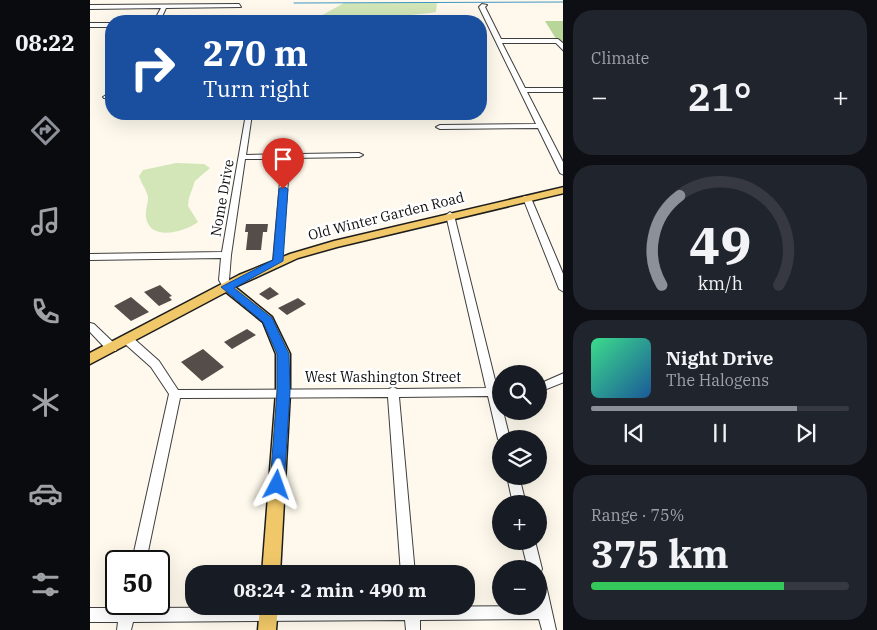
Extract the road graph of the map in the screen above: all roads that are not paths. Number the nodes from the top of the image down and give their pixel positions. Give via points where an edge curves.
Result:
1 (484, 5) dead end
2 (90, 6) edge
3 (164, 6) junction
4 (238, 6) dead end
5 (160, 15) edge
6 (486, 15) edge
7 (487, 16) edge
8 (90, 25) edge
9 (105, 25) edge
10 (500, 41) junction
11 (563, 49) edge
12 (524, 90) junction
13 (563, 90) edge
14 (248, 120) edge
15 (541, 126) junction
16 (440, 127) dead end
17 (359, 155) dead end
18 (243, 157) junction
19 (286, 157) junction
20 (563, 173) edge
21 (563, 190) edge
22 (527, 198) junction
23 (450, 216) junction
24 (226, 255) junction
25 (90, 257) edge
26 (278, 261) junction
27 (227, 287) junction
28 (563, 289) edge
29 (90, 326) edge
30 (128, 340) junction
31 (112, 348) junction
32 (90, 359) edge
33 (492, 373) edge
34 (563, 377) edge
35 (547, 384) edge
36 (392, 391) junction
37 (284, 392) junction
38 (492, 392) edge
39 (174, 394) junction
40 (141, 550) edge
41 (272, 565) edge
42 (407, 565) edge
43 (170, 611) edge
44 (475, 611) edge
45 (492, 611) edge
46 (105, 613) edge
47 (90, 615) edge
48 (128, 615) edge
49 (292, 615) edge
50 (412, 615) edge
51 (546, 615) edge
52 (268, 616) edge
53 (124, 630) edge
54 (413, 630) edge
55 (549, 630) edge

1 - 6 street
2 - 3 street
3 - 4 street
3 - 5 street
7 - 10 street
8 - 9 street
10 - 11 street via 558,41
10 - 12 street
12 - 13 street
12 - 15 street
14 - 18 street, Nome Drive
15 - 16 street
15 - 20 street
17 - 19 street
18 - 19 street
18 - 24 street, Nome Drive
19 - 26 street
21 - 22 main road, Old Winter Garden Road
22 - 23 main road, Old Winter Garden Road
22 - 28 street
23 - 26 main road, Old Winter Garden Road
23 - 33 street
24 - 25 street
24 - 27 street, Nome Drive via 224,280
26 - 27 main road, Old Winter Garden Road
27 - 30 main road, Old Winter Garden Road
27 - 37 main road via 268,320 283,354
29 - 31 street
30 - 31 main road, Old Winter Garden Road
30 - 39 street via 155,364
31 - 32 main road, Old Winter Garden Road
34 - 35 street
36 - 37 street, West Washington Street
36 - 38 street, West Washington Street
36 - 42 street
37 - 39 street, West Washington Street
37 - 41 main road
39 - 40 street
43 - 52 street
44 - 45 street
46 - 47 street
48 - 53 street
49 - 52 street
50 - 54 street
51 - 55 street

